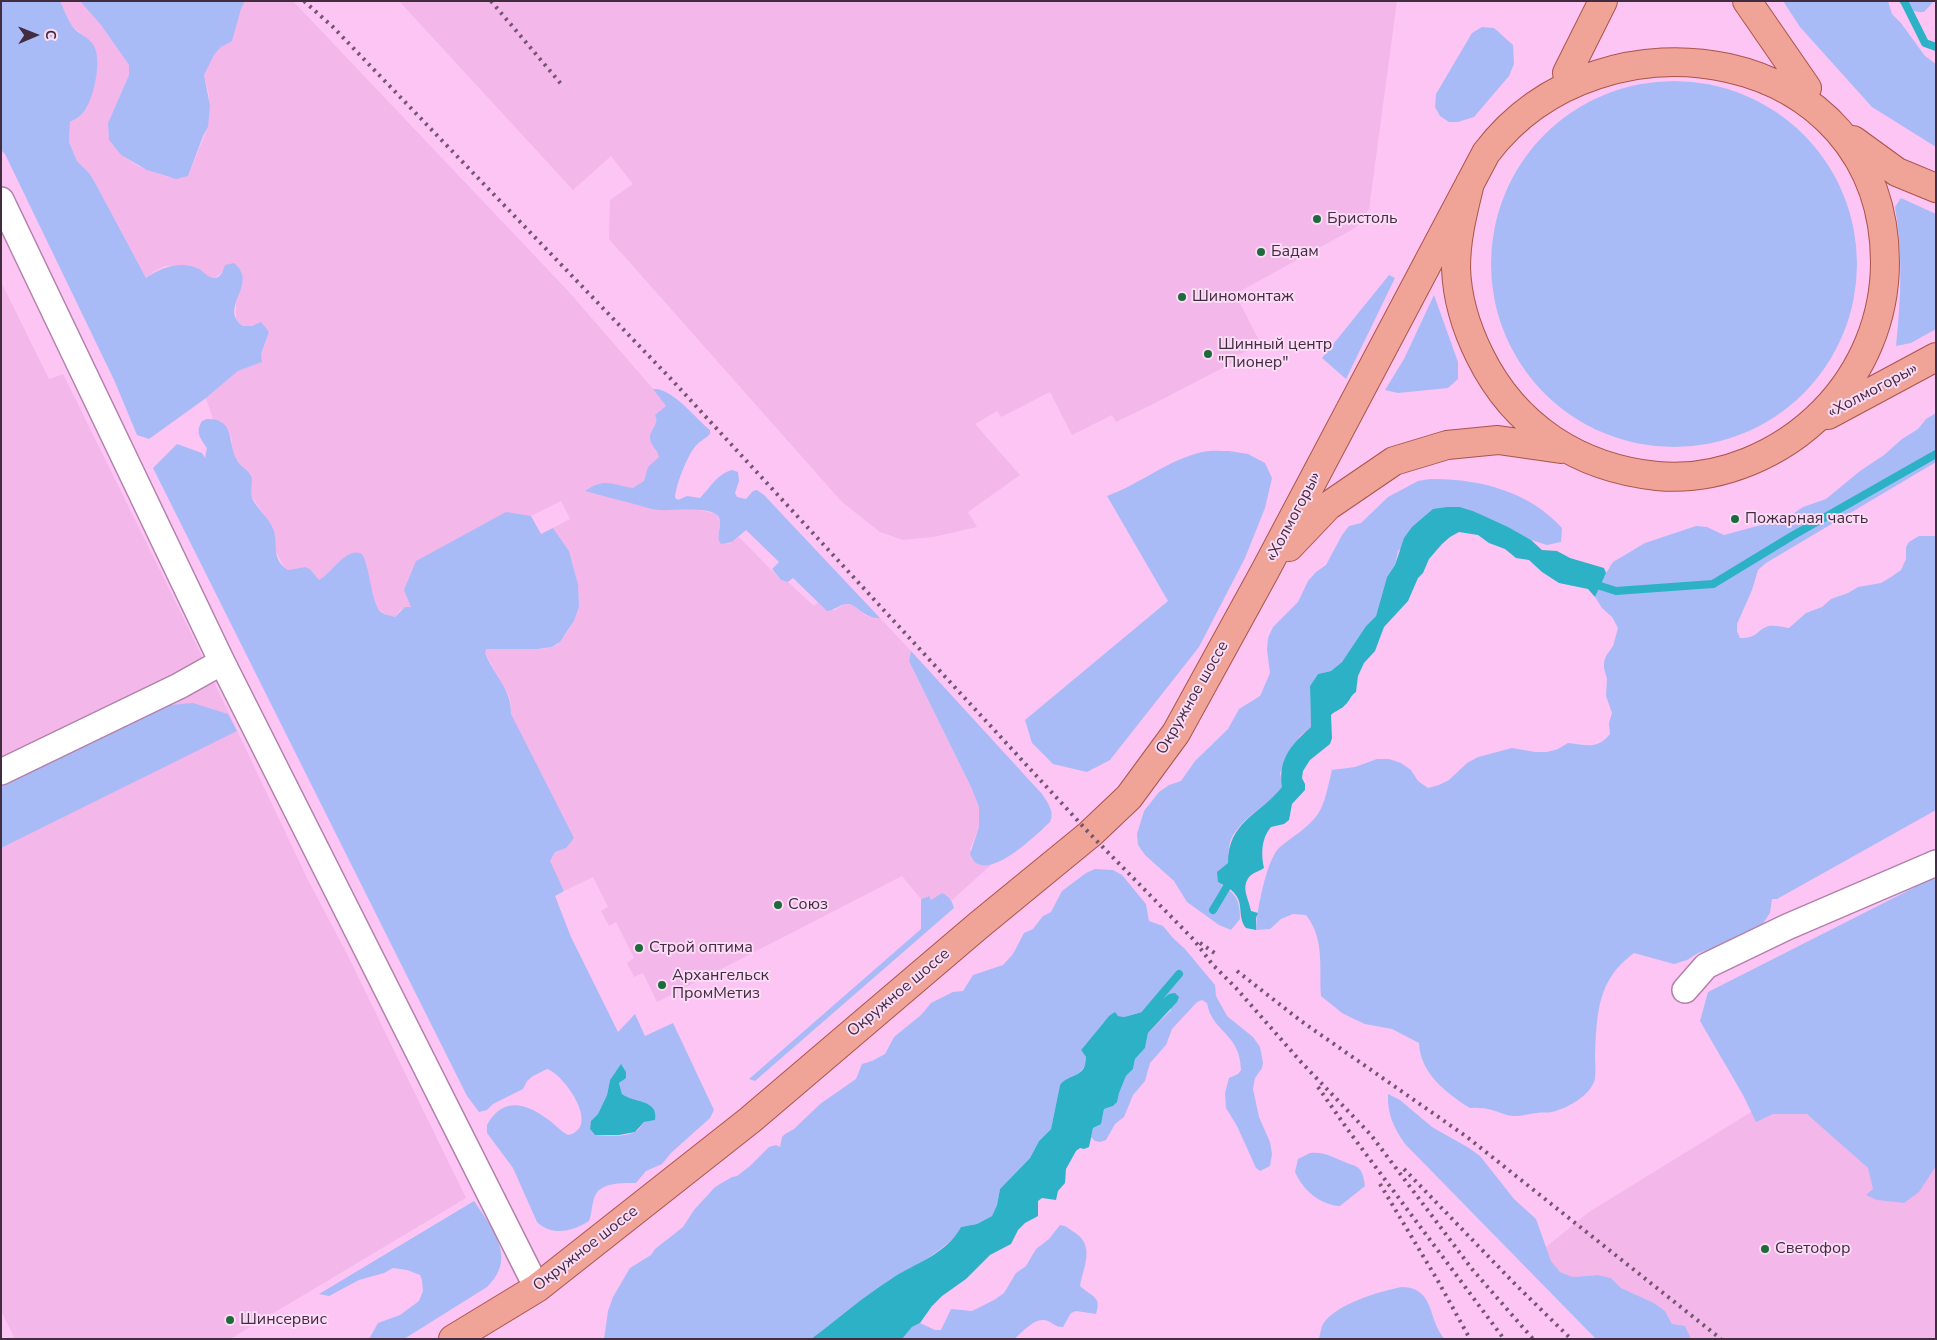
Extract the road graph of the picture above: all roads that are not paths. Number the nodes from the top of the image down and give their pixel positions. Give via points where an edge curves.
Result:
1 (1603, 1) edge
2 (1747, 1) edge
3 (1567, 73) junction
4 (1820, 106) junction
5 (1844, 133) junction
6 (1470, 184) junction
7 (1936, 188) edge
8 (1, 200) edge
9 (1936, 357) edge
10 (1811, 424) junction
11 (1566, 449) junction
12 (1265, 571) junction
13 (222, 662) junction
14 (1, 772) edge
15 (1936, 863) edge
16 (1685, 990) dead end
17 (537, 1288) junction
18 (453, 1339) edge

1 - 3 main road
2 - 4 main road
3 - 4 main road, «Холмогоры» via 1594,60 1634,49 1682,46 1749,61 1784,78
3 - 6 main road, «Холмогоры» via 1515,113 1493,140
4 - 5 main road, «Холмогоры»
5 - 7 main road, «Холмогоры» via 1897,172
5 - 10 main road, «Холмогоры» via 1864,166 1878,202 1885,241 1885,276 1877,322 1859,366 1837,398
6 - 11 main road, «Холмогоры» via 1457,236 1456,268 1459,299 1469,335 1491,378 1515,409
6 - 12 main road, «Холмогоры»
8 - 13 street
9 - 10 main road, «Холмогоры»
10 - 11 main road, «Холмогоры» via 1793,439 1749,462 1692,475 1660,476 1623,471
11 - 12 main road, «Холмогоры» via 1498,440 1447,445 1394,461 1328,506
12 - 17 main road, Окружное шоссе via 1176,733 1129,797 1090,834 979,924 750,1120
13 - 14 street
13 - 17 street
15 - 16 street via 1787,926 1706,966
17 - 18 main road, Окружное шоссе

